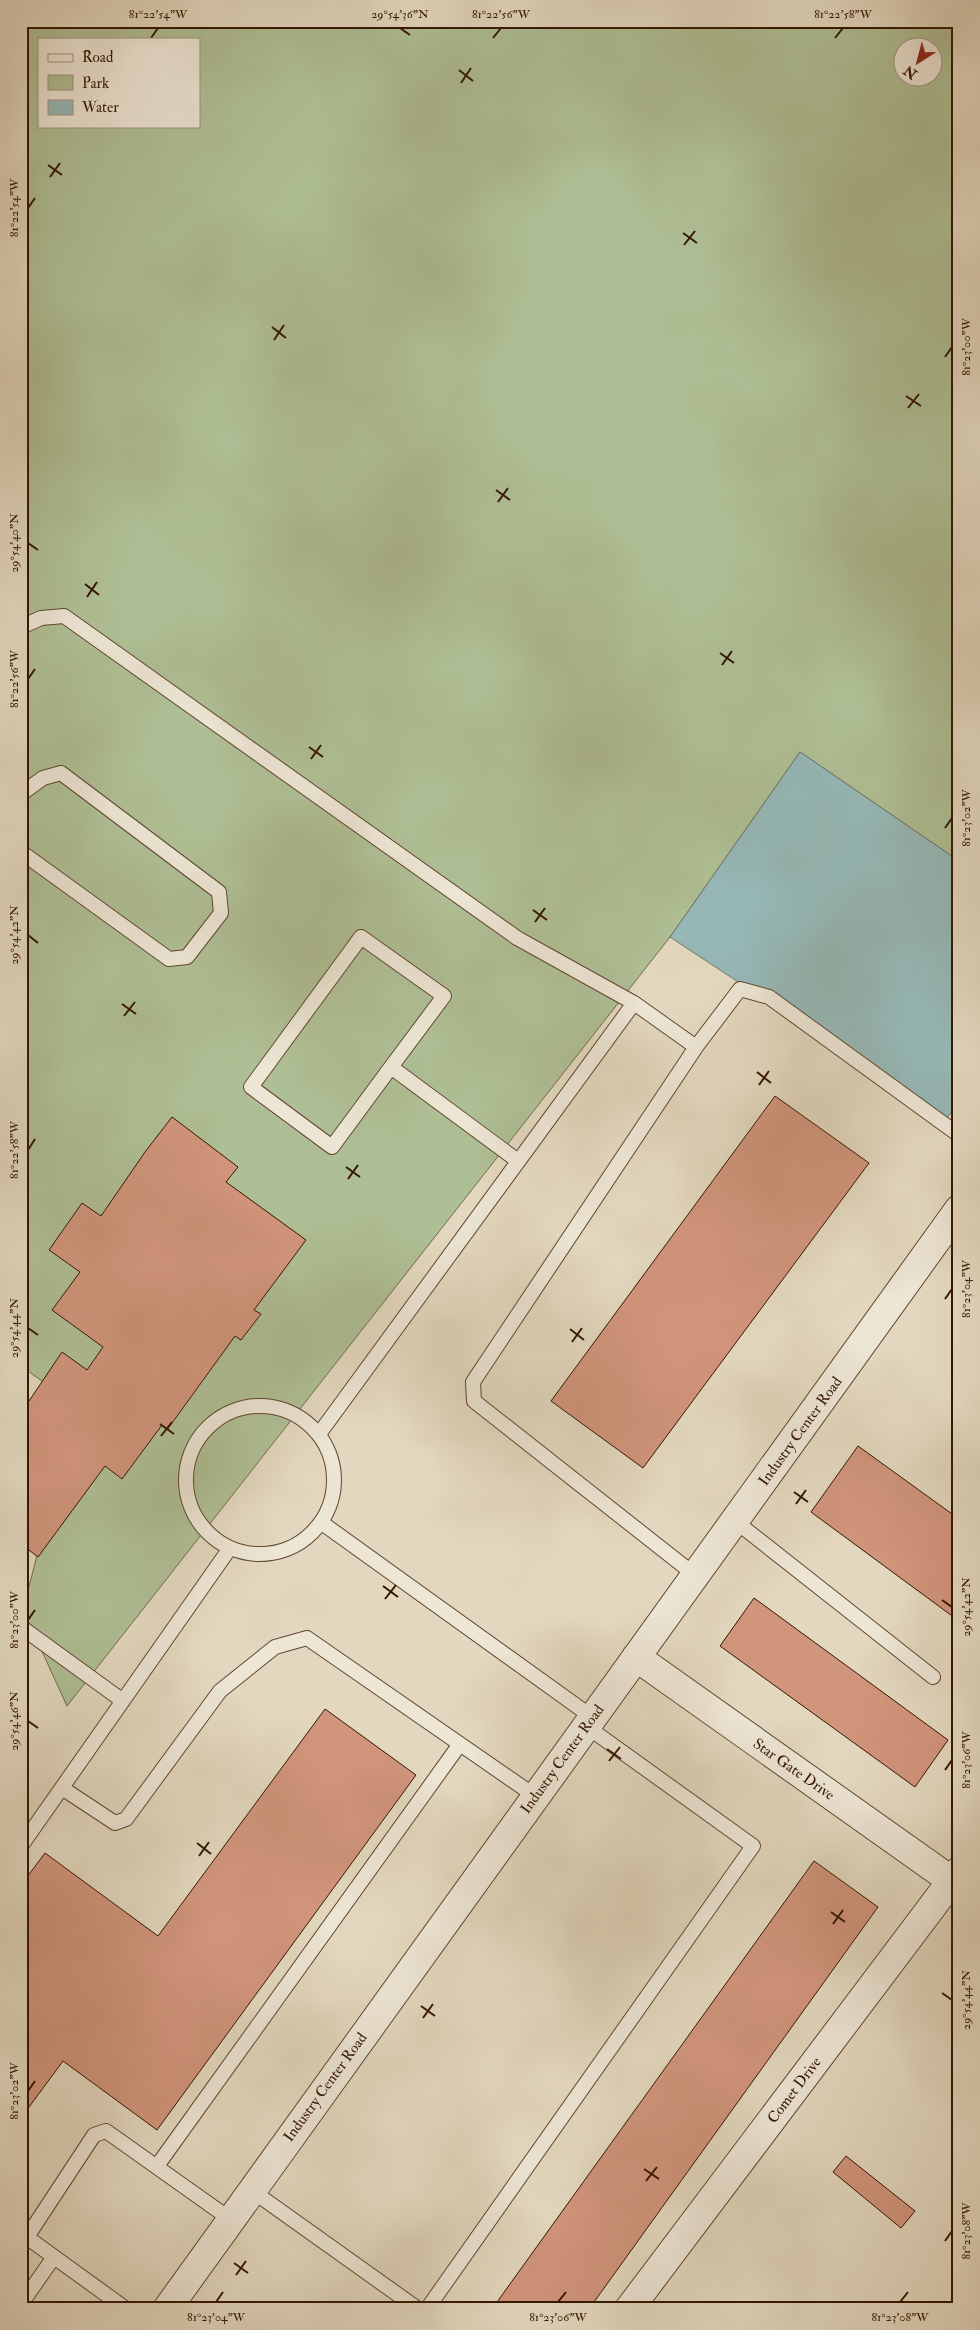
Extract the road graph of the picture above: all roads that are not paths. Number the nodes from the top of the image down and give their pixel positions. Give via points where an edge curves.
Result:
1 (21, 627) edge
2 (21, 794) edge
3 (21, 852) edge
4 (634, 1003) junction
5 (696, 1047) junction
6 (391, 1067) junction
7 (959, 1135) edge
8 (518, 1161) junction
9 (959, 1209) edge
10 (319, 1434) junction
11 (735, 1521) junction
12 (322, 1523) junction
13 (230, 1548) junction
14 (695, 1575) junction
15 (21, 1627) edge
16 (636, 1657) junction
17 (933, 1677) dead end
18 (123, 1701) junction
19 (589, 1721) junction
20 (460, 1744) junction
21 (62, 1788) junction
22 (535, 1796) junction
23 (21, 1846) edge
24 (955, 1876) edge
25 (157, 2166) junction
26 (250, 2190) junction
27 (230, 2219) junction
28 (24, 2235) edge
29 (54, 2257) junction
30 (21, 2304) edge
31 (126, 2309) edge
32 (166, 2309) edge
33 (418, 2309) edge
34 (427, 2309) edge
35 (628, 2309) edge

1 - 4 lane via 41,618 64,616 517,938
2 - 3 lane via 43,778 61,773 219,892 221,913 187,957 169,959
4 - 5 lane
4 - 8 lane
5 - 7 lane via 740,989 769,997
5 - 14 lane via 474,1382 474,1401
6 - 6 lane via 332,1147 251,1087 361,937 444,996
6 - 8 lane
8 - 10 lane
9 - 11 street, Industry Center Road
10 - 12 lane via 331,1455 335,1478 332,1502
10 - 13 lane via 302,1418 280,1408 256,1405 233,1410 213,1422 197,1440 187,1463 188,1497 193,1513 209,1534
11 - 14 street, Industry Center Road
11 - 17 lane
12 - 13 lane via 304,1541 281,1552 255,1554
12 - 19 lane
13 - 18 lane
14 - 16 street, Industry Center Road
15 - 18 lane
16 - 19 street, Industry Center Road
16 - 24 street, Star Gate Drive
18 - 21 lane
19 - 22 street, Industry Center Road
19 - 34 lane via 753,1846
20 - 21 lane via 307,1638 275,1647 220,1691 126,1820 116,1823
20 - 22 lane
20 - 25 lane
21 - 23 lane
22 - 26 street, Industry Center Road
24 - 35 street, Comet Drive
25 - 27 lane
25 - 28 lane via 106,2131 94,2134
26 - 27 street, Industry Center Road
26 - 33 lane
27 - 32 street, Industry Center Road
28 - 29 lane
29 - 30 lane
29 - 31 lane

